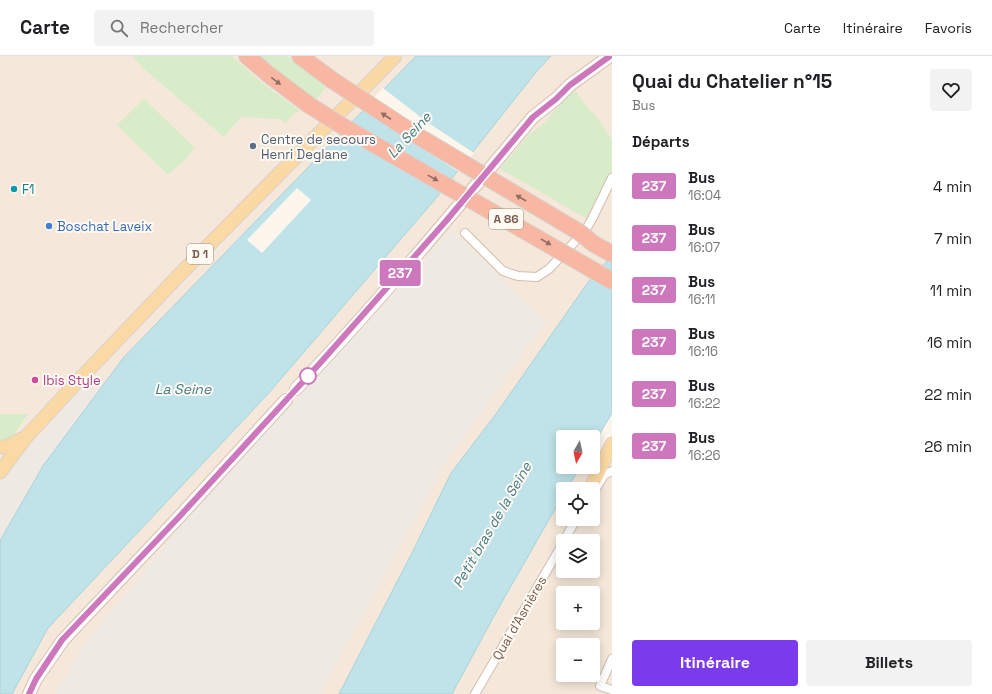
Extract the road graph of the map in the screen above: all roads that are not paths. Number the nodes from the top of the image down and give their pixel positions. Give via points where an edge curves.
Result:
1 (246, 56) edge
2 (300, 56) edge
3 (395, 56) edge
4 (610, 56) edge
5 (612, 178) edge
6 (579, 232) junction
7 (465, 233) dead end
8 (612, 245) edge
9 (612, 254) edge
10 (612, 281) edge
11 (296, 389) dead end
12 (286, 400) dead end
13 (27, 436) junction
14 (612, 444) edge
15 (0, 447) edge
16 (0, 457) edge
17 (612, 471) edge
18 (0, 472) edge
19 (593, 482) edge
20 (600, 482) edge
21 (556, 556) edge
22 (612, 660) edge
23 (612, 690) edge
24 (29, 694) edge
25 (475, 694) edge

1 -> 10 highway, A 86, bridge via 309,105 356,134
6 -> 2 highway, A 86, bridge via 416,135
3 - 13 main road, D 1 via 184,270
4 - 11 street via 570,85 533,117 408,264
5 - 7 street via 585,231 549,269 537,277 518,276 503,271
6 - 8 highway
6 - 9 highway, A 86, bridge
12 - 24 street via 62,640
13 - 15 main road via 6,447
13 - 16 main road, D 1
13 - 18 main road, D 1
14 - 19 main road
17 - 20 street via 604,475
21 - 25 street, Quai d'Asnières
22 - 23 street via 600,686

